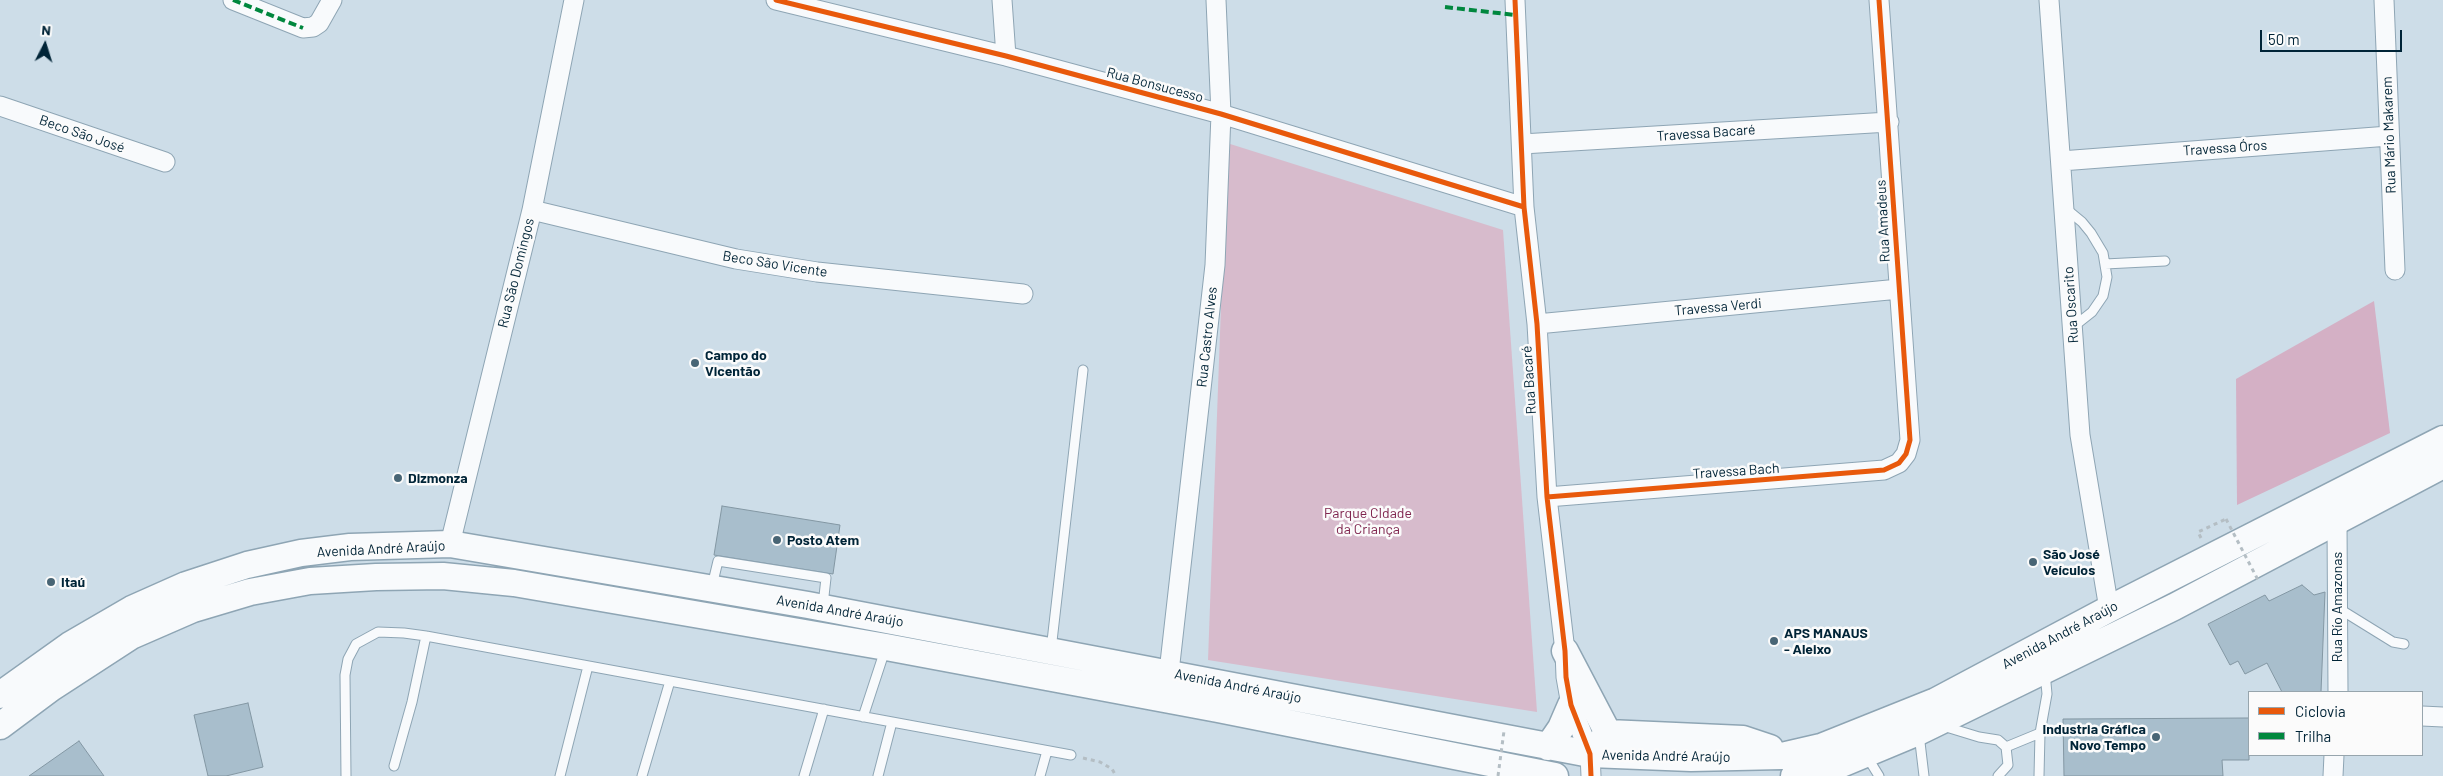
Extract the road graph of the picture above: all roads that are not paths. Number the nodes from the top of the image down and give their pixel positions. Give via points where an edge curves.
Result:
1 (233, 0) edge
2 (332, 0) edge
3 (574, 0) edge
4 (776, 0) edge
5 (1002, 0) edge
6 (1216, 0) edge
7 (1515, 0) edge
8 (1879, 0) edge
9 (2049, 0) edge
10 (2384, 0) edge
11 (816, 5) edge
12 (1006, 56) junction
13 (0, 106) edge
14 (1221, 114) junction
15 (1889, 122) junction
16 (2389, 136) junction
17 (1522, 144) junction
18 (2061, 161) junction
19 (165, 162) dead end
20 (2064, 206) junction
21 (1524, 207) junction
22 (532, 210) junction
23 (2165, 261) dead end
24 (2105, 264) junction
25 (2395, 270) dead end
26 (1899, 289) junction
27 (1023, 294) dead end
28 (1537, 324) junction
29 (2073, 328) junction
30 (1083, 370) dead end
31 (2443, 439) edge
32 (1910, 440) joint
33 (2442, 467) edge
34 (1547, 496) junction
35 (2337, 523) junction
36 (450, 544) junction
37 (2337, 608) junction
38 (2109, 609) junction
39 (426, 636) junction
40 (2404, 644) dead end
41 (886, 647) junction
42 (1051, 650) junction
43 (1565, 652) junction
44 (588, 666) junction
45 (2044, 670) junction
46 (1169, 672) junction
47 (670, 681) junction
48 (2338, 691) edge
49 (0, 695) edge
50 (1571, 705) junction
51 (824, 710) junction
52 (2423, 716) edge
53 (863, 717) junction
54 (2443, 717) edge
55 (892, 722) junction
56 (0, 726) edge
57 (1927, 728) junction
58 (1608, 733) junction
59 (2040, 733) junction
60 (1548, 747) junction
61 (2006, 747) junction
62 (1047, 751) junction
63 (1071, 755) road end
64 (2334, 756) edge
65 (1590, 765) edge
66 (394, 766) dead end
67 (1872, 766) edge
68 (1786, 769) edge
69 (346, 776) edge
70 (560, 776) edge
71 (642, 776) edge
72 (804, 776) edge
73 (878, 776) edge
74 (1040, 776) edge
75 (1554, 776) edge
76 (1924, 776) edge
77 (1998, 776) edge
78 (2039, 776) edge
79 (2333, 776) edge

1 - 2 street via 303,28 319,23
3 - 22 street, Rua São Domingos
4 - 11 street, Rua Bonsucesso
5 - 12 street
6 - 14 street, Rua Castro Alves
7 - 17 street, Rua Bacaré
8 - 15 street, Rua Amadeus
9 - 18 street, Rua Oscarito
10 - 16 street, Rua Mário Makarem
11 - 12 street, Rua Bonsucesso
12 - 14 street, Rua Bonsucesso
13 - 19 street, Beco São José
14 - 21 street, Rua Bonsucesso
14 - 46 street, Rua Castro Alves via 1216,264
15 - 17 street, Travessa Bacaré
15 - 26 street, Rua Amadeus
16 - 18 street, Travessa Óros
16 - 25 street, Rua Mário Makarem
17 - 21 street, Rua Bacaré
18 - 20 street, Rua Oscarito
20 - 24 lane via 2092,233
20 - 29 street, Rua Oscarito
21 - 28 street, Rua Bacaré
22 - 27 street, Beco São Vicente via 736,259 817,272
22 - 36 street, Rua São Domingos
23 - 24 lane
24 - 29 lane via 2107,277 2103,296 2092,312
26 - 28 street, Travessa Verdi
26 - 32 street, Rua Amadeus
28 - 34 street, Rua Bacaré
29 - 38 street, Rua Oscarito via 2080,435
30 - 42 lane
31 - 38 main road, Avenida André Araújo
32 - 34 street, Travessa Bach via 1899,463 1884,470
33 - 35 main road, Avenida André Araújo
34 - 43 street, Rua Bacaré
35 - 37 street, Rua Río Amazonas
35 - 45 main road, Avenida André Araújo
36 - 42 main road, Avenida André Araújo
36 - 49 main road, Avenida André Araújo via 350,547 301,553 247,565 186,585 132,609 70,645
37 - 40 lane via 2393,642
37 - 48 street, Rua Río Amazonas
38 - 68 main road, Avenida André Araújo via 1936,701 1821,748
39 - 44 lane
39 - 66 lane
39 - 69 lane via 378,632 356,644 348,659 345,675
41 - 53 lane
41 - 56 main road, Avenida André Araújo via 514,583 443,576 376,576 310,581 250,592 194,608 131,636
41 - 75 main road, Avenida André Araújo
42 - 46 main road, Avenida André Araújo
43 - 50 street, Rua Bacaré
43 - 58 main road
44 - 47 lane
44 - 70 lane
45 - 57 main road, Avenida André Araújo
45 - 59 lane via 2047,694
46 - 60 main road, Avenida André Araújo
47 - 51 lane
47 - 71 lane
50 - 60 main road
50 - 65 street, Rua Bacaré
51 - 53 lane
51 - 72 lane
52 - 54 street
53 - 55 lane
55 - 62 lane
55 - 73 lane
57 - 61 lane via 1998,740
57 - 67 main road, Avenida André Araújo
57 - 76 lane
58 - 65 main road
58 - 68 main road via 1743,739 1761,744
59 - 61 lane
59 - 78 lane
60 - 65 main road, Avenida André Araújo
61 - 77 lane via 2008,765
62 - 63 lane
62 - 74 lane
64 - 79 street
65 - 68 main road, Avenida André Araújo via 1691,758
67 - 68 main road, Avenida André Araújo

